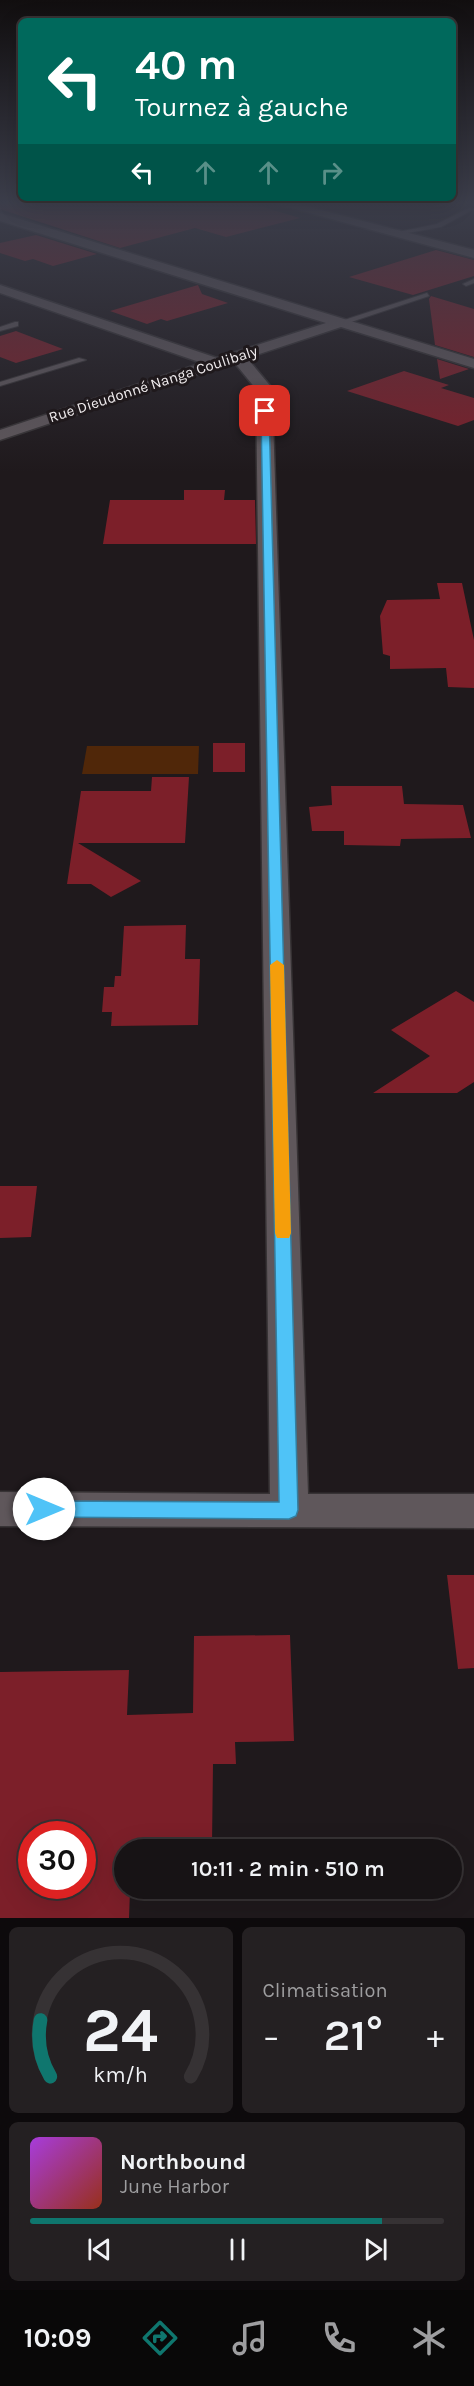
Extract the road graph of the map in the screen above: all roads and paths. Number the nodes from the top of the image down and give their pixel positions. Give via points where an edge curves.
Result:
1 (11, 293) edge
2 (241, 293) edge
3 (427, 295) dead end
4 (339, 323) junction
5 (15, 324) dead end
6 (0, 329) edge
7 (82, 360) dead end
8 (227, 360) junction
9 (474, 364) edge
10 (0, 384) edge
11 (0, 434) edge
12 (0, 1509) edge
13 (289, 1510) junction
14 (474, 1511) edge

1 - 8 street
2 - 4 street
3 - 4 lane
4 - 8 street, Rue Dieudonné Nanga Coulibaly
4 - 9 street
5 - 6 lane
7 - 10 lane
8 - 11 street, Rue Dieudonné Nanga Coulibaly
8 - 13 street via 264,388
12 - 13 street
13 - 14 street

